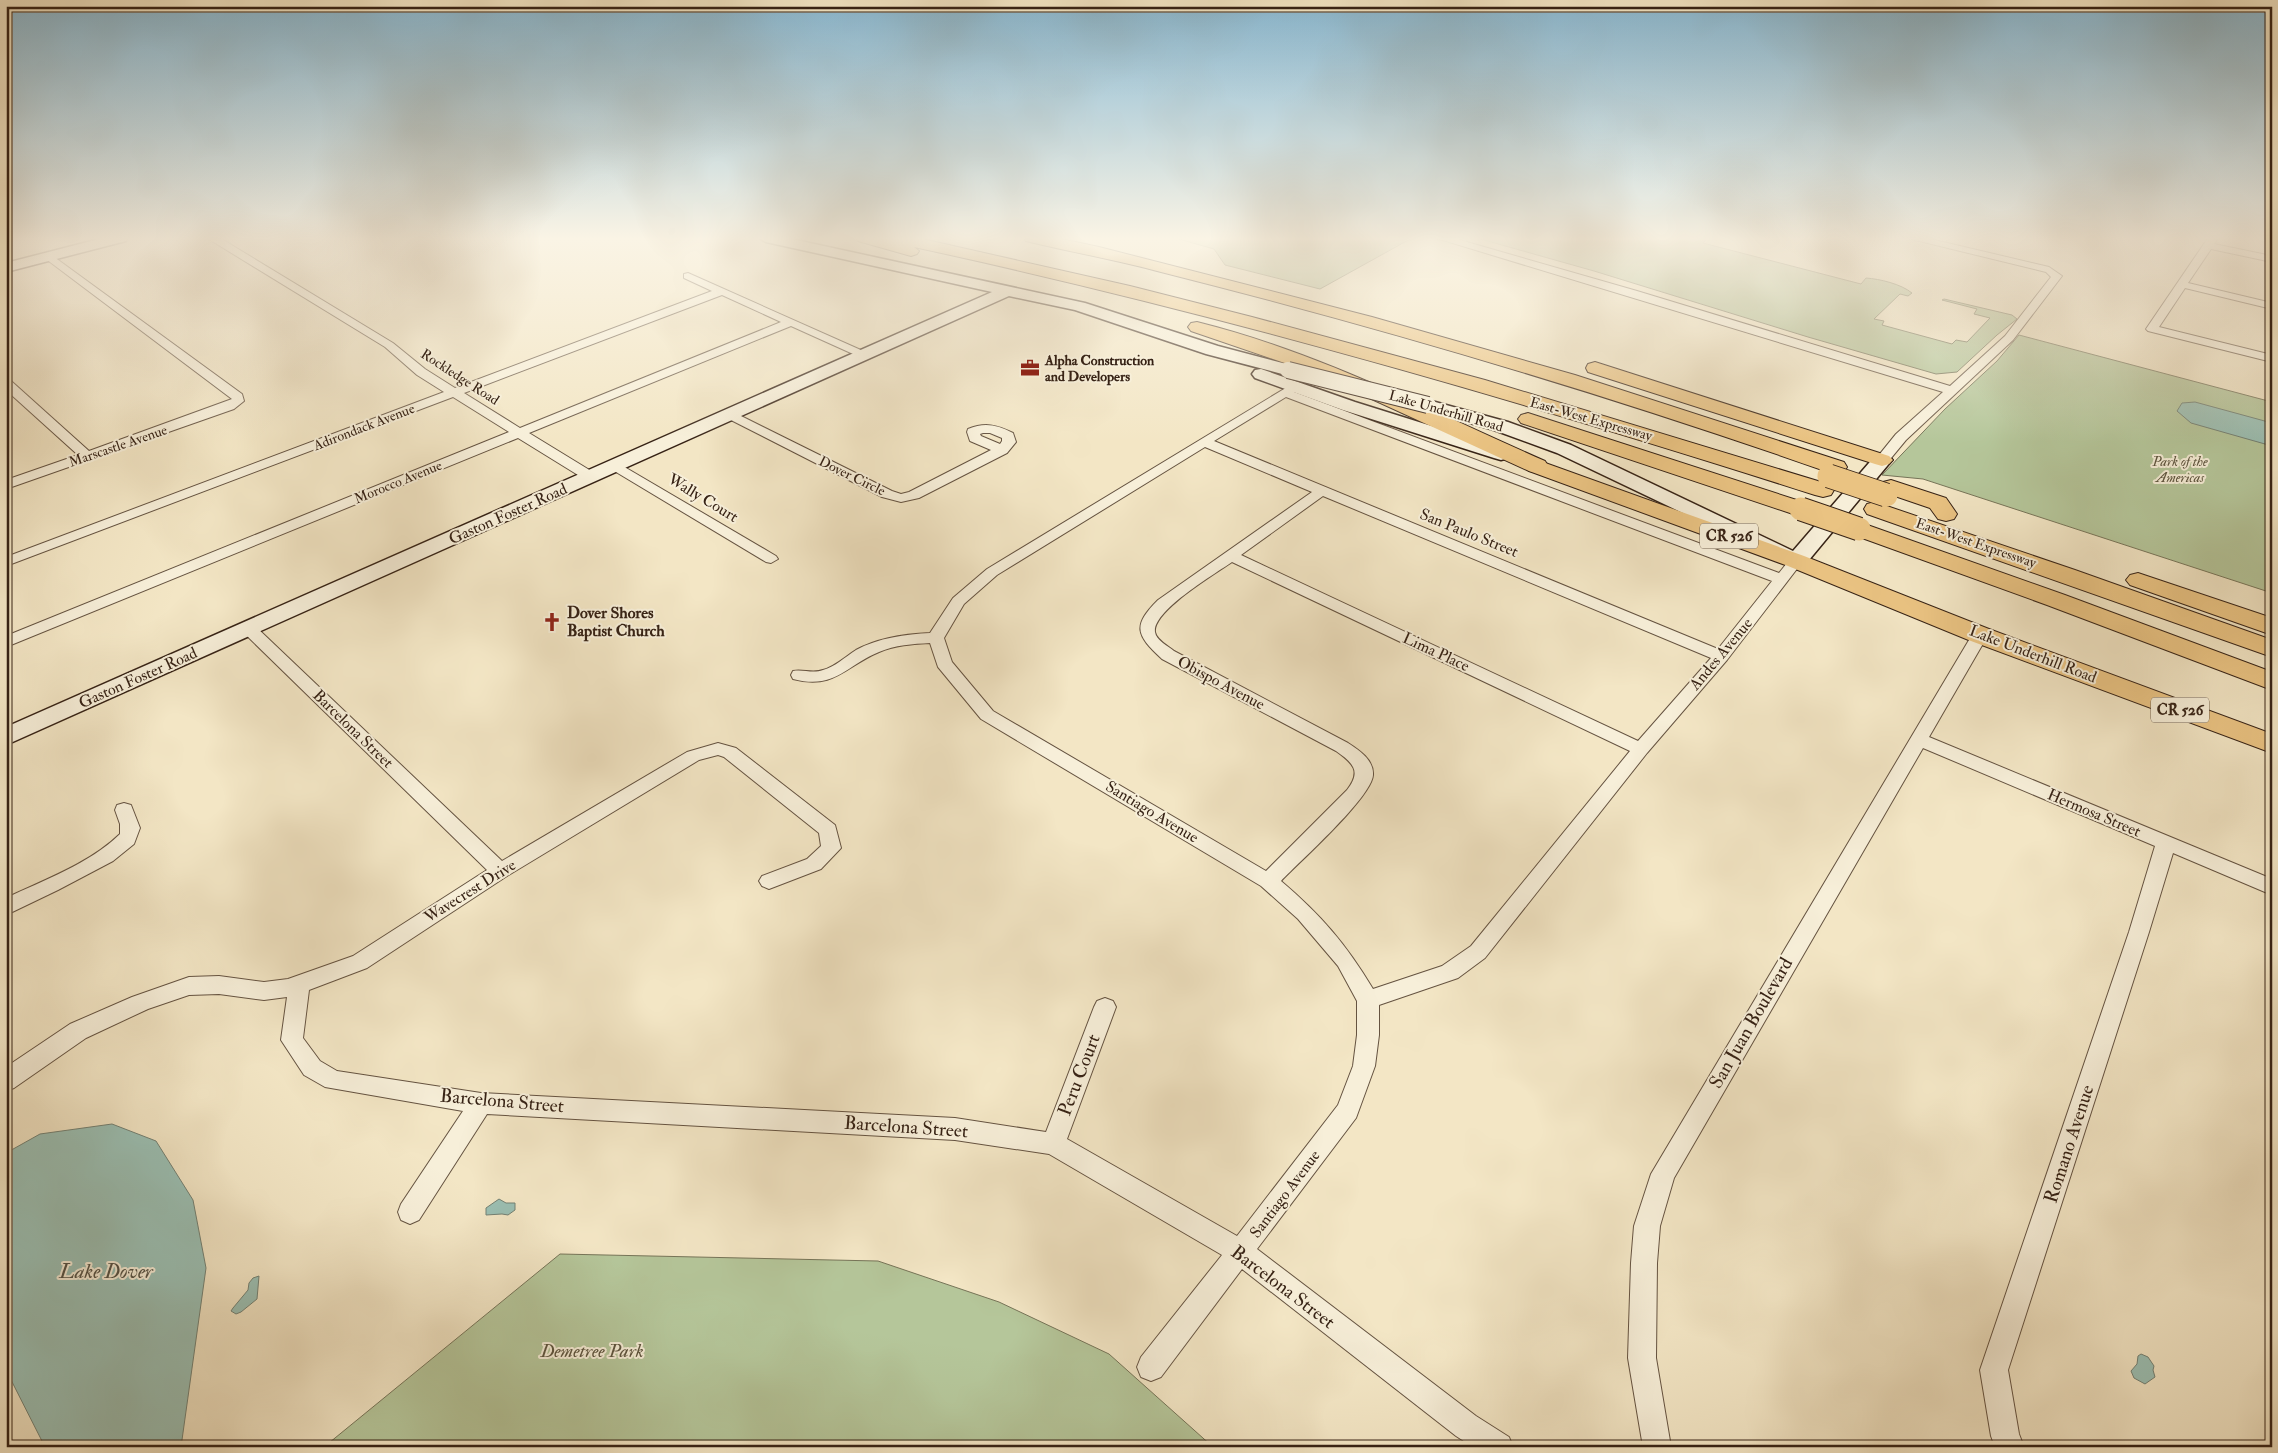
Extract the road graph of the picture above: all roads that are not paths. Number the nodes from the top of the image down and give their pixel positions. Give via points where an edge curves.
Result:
1 (115, 306) edge
2 (324, 306) edge
3 (686, 306) edge
4 (753, 306) edge
5 (974, 306) edge
6 (1078, 306) edge
7 (1121, 306) edge
8 (1186, 306) edge
9 (1236, 306) edge
10 (1305, 306) edge
11 (1353, 306) edge
12 (1689, 306) edge
13 (2034, 306) edge
14 (2167, 306) edge
15 (1202, 310) junction
16 (790, 322) junction
17 (866, 355) junction
18 (2272, 359) edge
19 (6, 383) edge
20 (1289, 383) junction
21 (1955, 386) junction
22 (455, 393) junction
23 (731, 415) junction
24 (520, 432) junction
25 (1204, 442) junction
26 (1002, 450) dead end
27 (87, 456) junction
28 (1882, 460) junction
29 (616, 466) junction
30 (1536, 466) junction
31 (591, 476) junction
32 (1829, 478) junction
33 (6, 485) edge
34 (1322, 491) junction
35 (1884, 497) junction
36 (1231, 556) junction
37 (771, 559) dead end
38 (6, 562) edge
39 (1789, 570) junction
40 (2272, 626) edge
41 (249, 629) junction
42 (1980, 634) junction
43 (936, 638) junction
44 (6, 642) edge
45 (2272, 649) edge
46 (1721, 656) junction
47 (799, 674) dead end
48 (2272, 682) edge
49 (6, 737) edge
50 (1917, 739) junction
51 (2272, 744) edge
52 (1641, 749) junction
53 (124, 810) dead end
54 (2166, 843) junction
55 (500, 871) junction
56 (769, 881) dead end
57 (1268, 881) junction
58 (2272, 887) edge
59 (6, 907) edge
60 (300, 985) junction
61 (1368, 1000) junction
62 (1105, 1007) dead end
63 (6, 1082) edge
64 (481, 1103) junction
65 (1053, 1144) junction
66 (410, 1212) dead end
67 (1241, 1252) junction
68 (1151, 1367) dead end
69 (1499, 1447) edge
70 (1656, 1447) edge
71 (2010, 1447) edge

1 - 27 street, Marscastle Avenue via 238,401
2 - 22 street, Rockledge Road via 389,345 421,372
3 - 22 street, Adirondack Avenue
4 - 16 street
5 - 17 main road, Gaston Foster Road
6 - 20 main road, Lake Underhill Road / CR 526
7 - 30 main road via 1252,344 1324,370
8 - 15 main road, East-West Expressway
9 - 32 main road, East-West Expressway via 1656,421
10 - 32 main road via 1511,361 1680,414
11 - 28 main road via 1552,356
12 - 21 street
13 - 21 street, Andes Avenue via 2010,338
14 - 18 street via 2152,329
15 - 32 main road, East-West Expressway via 1600,421
15 - 48 main road, bridge via 1859,529
16 - 17 street
16 - 24 street, Morocco Avenue
17 - 23 main road, Gaston Foster Road
19 - 27 street
20 - 25 street
20 - 30 main road, Lake Underhill Road / CR 526
20 - 39 street, Lake Underhill Road
20 - 39 main road, Lake Underhill Road / CR 526, bridge via 1428,405 1564,449
21 - 28 street, Andes Avenue via 1901,437
22 - 24 street, Rockledge Road
22 - 38 street, Adirondack Avenue
23 - 26 street, Dover Circle via 887,494 901,498 914,495
23 - 29 main road, Gaston Foster Road
24 - 31 street, Rockledge Road
24 - 44 street, Morocco Avenue
25 - 34 street, San Paulo Street
25 - 43 street via 992,572 966,592 948,612
27 - 33 street, Marscastle Avenue
28 - 39 main road, Andes Avenue
29 - 31 main road, Gaston Foster Road
29 - 37 street, Wally Court
30 - 39 main road, Lake Underhill Road / CR 526
31 - 41 main road, Gaston Foster Road
32 - 35 main road, East-West Expressway
34 - 36 street, Obispo Avenue
34 - 46 street, San Paulo Street
35 - 40 main road, East-West Expressway via 1946,514
35 - 45 main road, East-West Expressway via 2067,575
36 - 52 street, Lima Place
36 - 57 street, Obispo Avenue via 1164,603 1151,616 1147,631 1151,640 1168,655 1357,756 1365,770 1363,783 1354,795
39 - 42 main road, Lake Underhill Road / CR 526
39 - 46 street, Andes Avenue
41 - 49 main road, Gaston Foster Road
41 - 55 street, Barcelona Street
42 - 50 street, San Juan Boulevard
42 - 51 main road, Lake Underhill Road / CR 526
43 - 47 street via 903,640 871,649 830,674 814,679
43 - 57 street, Santiago Avenue via 944,663 987,715
46 - 52 street, Andes Avenue
50 - 54 street, Hermosa Street
50 - 70 street, San Juan Boulevard via 1663,1174 1647,1226 1644,1264 1642,1358
52 - 61 street, Andes Avenue via 1478,952 1450,972
53 - 59 street via 130,827 127,839 106,855
54 - 58 street, Hermosa Street
54 - 71 street, Romano Avenue via 1994,1370 2005,1436
55 - 56 street, Wavecrest Drive via 693,756 718,749 730,752 828,830 831,848 814,864
55 - 60 street, Wavecrest Drive via 360,962
57 - 61 street, Santiago Avenue via 1305,913 1345,960
60 - 63 street, Wavecrest Drive via 264,991 219,985 189,986 140,1003 78,1031
60 - 64 street, Barcelona Street via 292,1040 312,1068 333,1080
61 - 67 street, Santiago Avenue via 1364,1066 1348,1111
62 - 65 street, Peru Court
64 - 65 street, Barcelona Street via 955,1129
64 - 66 street
65 - 67 street, Barcelona Street
67 - 68 street, Santiago Avenue
67 - 69 street, Barcelona Street via 1458,1420

